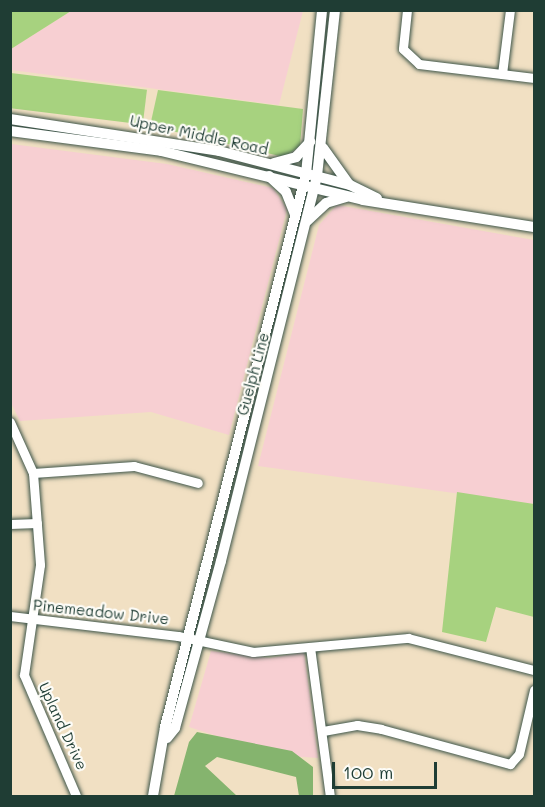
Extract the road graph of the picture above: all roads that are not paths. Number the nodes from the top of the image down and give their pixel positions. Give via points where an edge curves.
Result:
1 (322, 10) edge
2 (407, 10) edge
3 (510, 10) edge
4 (335, 11) edge
5 (502, 74) junction
6 (534, 78) edge
7 (10, 120) edge
8 (10, 131) edge
9 (311, 142) junction
10 (323, 148) junction
11 (267, 169) junction
12 (311, 180) junction
13 (350, 185) junction
14 (350, 197) junction
15 (377, 198) junction
16 (295, 216) junction
17 (306, 221) junction
18 (534, 227) edge
19 (10, 422) edge
20 (235, 454) junction
21 (248, 457) junction
22 (33, 473) junction
23 (198, 483) dead end
24 (37, 523) junction
25 (10, 524) edge
26 (10, 616) edge
27 (33, 619) junction
28 (188, 637) junction
29 (200, 640) junction
30 (310, 647) junction
31 (534, 670) edge
32 (534, 690) edge
33 (323, 730) junction
34 (167, 738) junction
35 (76, 796) edge
36 (153, 796) edge
37 (330, 796) edge

1 - 9 main road, Guelph Line
2 - 5 street via 403,49 419,64
3 - 5 street
4 - 10 main road, Guelph Line
5 - 6 street
7 - 11 main road, Upper Middle Road via 171,141
8 - 11 main road, Upper Middle Road
9 - 11 main road via 296,157
9 - 12 main road, Guelph Line
10 - 12 main road, Guelph Line
10 - 13 main road via 334,170
11 - 12 main road, Upper Middle Road
11 - 16 main road via 286,192
12 - 13 main road, Upper Middle Road
12 - 14 main road, Upper Middle Road
12 - 16 main road, Guelph Line
12 - 17 main road, Guelph Line
13 - 15 main road, Upper Middle Road
14 - 15 main road, Upper Middle Road
14 - 17 main road via 326,203
15 - 18 main road, Upper Middle Road
16 - 20 main road, Guelph Line
17 - 21 main road, Guelph Line
19 - 22 street, Upland Drive
20 - 21 main road
20 - 28 main road, Guelph Line
21 - 29 main road, Guelph Line
22 - 23 street via 134,466
22 - 24 street, Upland Drive
24 - 25 street
24 - 27 street, Upland Drive via 40,565
26 - 27 street, Pinemeadow Drive
27 - 28 street, Pinemeadow Drive
27 - 35 street, Upland Drive via 27,688
28 - 29 street, Pinemeadow Drive
28 - 34 main road, Guelph Line
29 - 30 street, Pinemeadow Drive via 253,652
29 - 34 main road, Guelph Line via 175,728
30 - 31 street, Pinemeadow Drive via 408,638
30 - 33 street
32 - 33 street via 519,754 510,764 381,729 357,725
33 - 37 street
34 - 36 main road, Guelph Line

